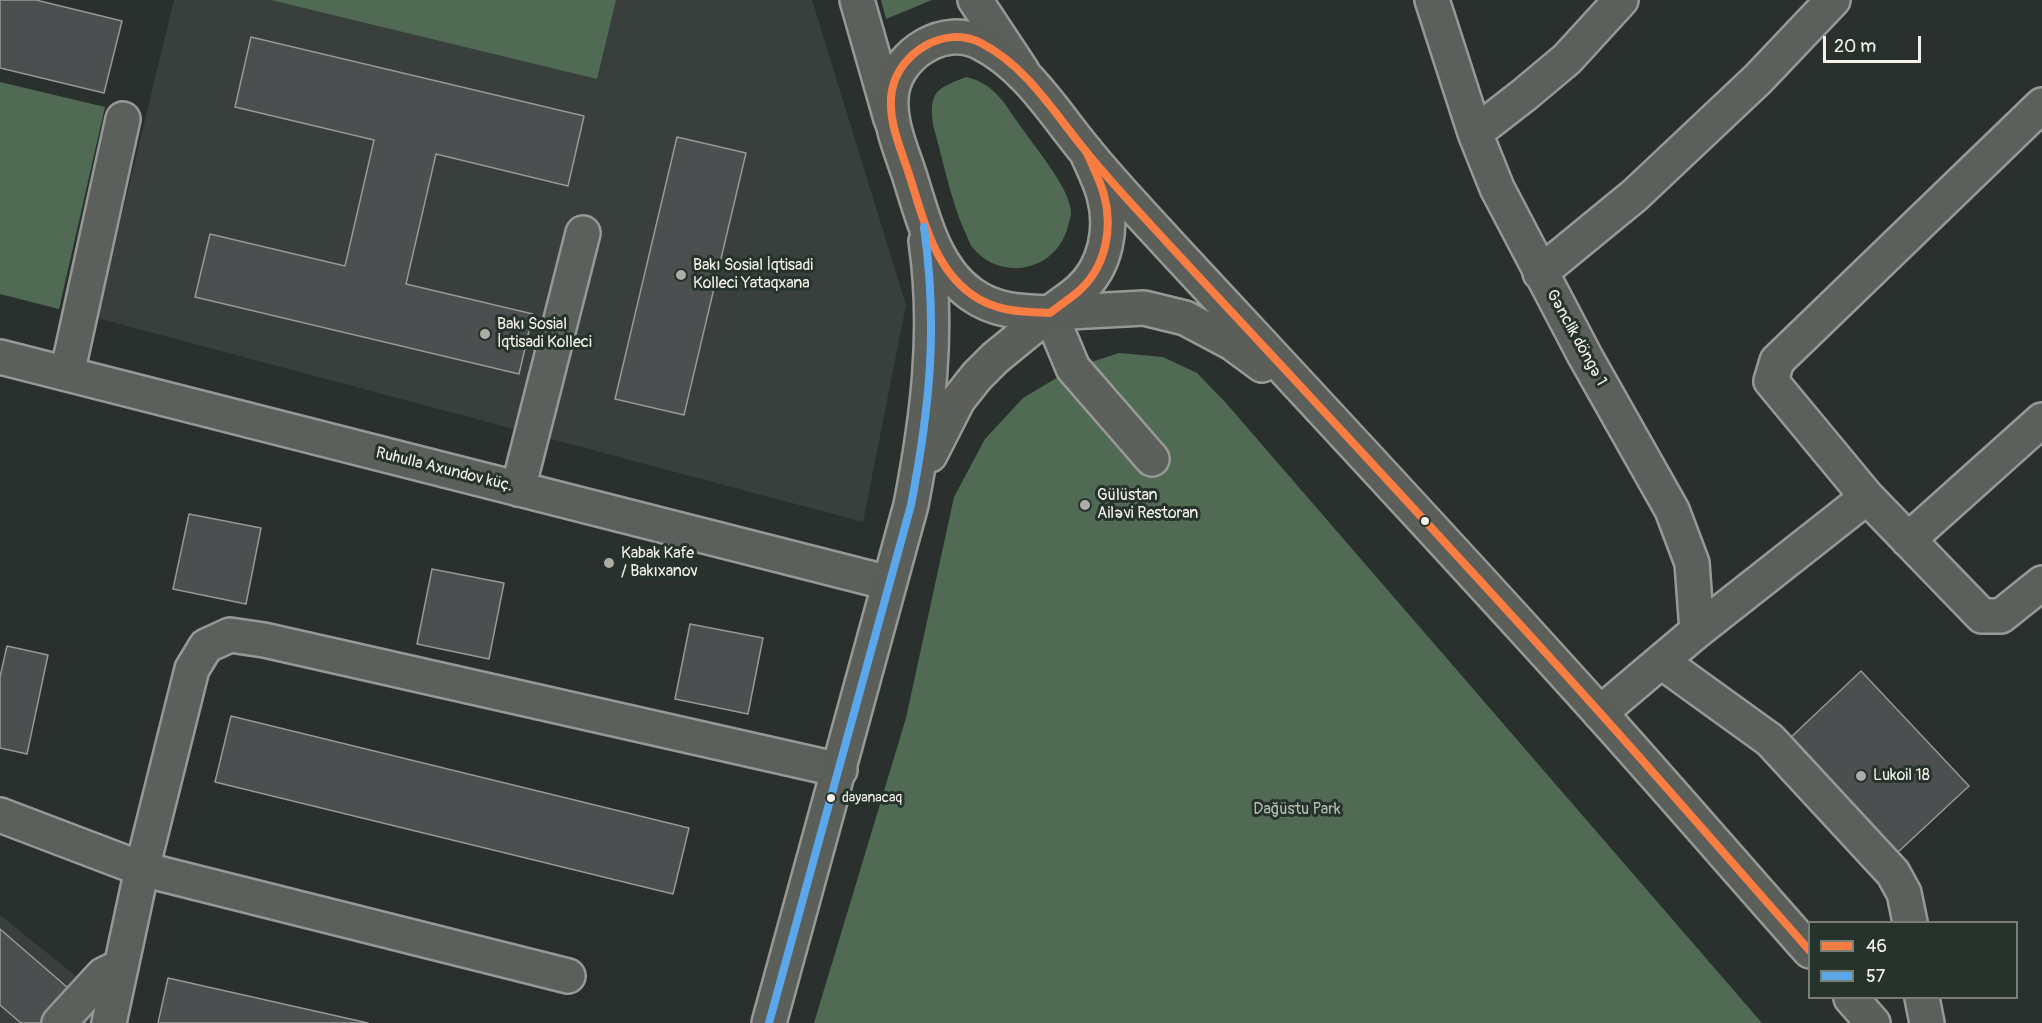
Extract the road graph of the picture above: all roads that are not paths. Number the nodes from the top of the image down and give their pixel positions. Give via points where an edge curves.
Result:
1 (857, 0) edge
2 (975, 0) edge
3 (1621, 0) edge
4 (1833, 0) edge
5 (1440, 4) edge
6 (1027, 77) junction
7 (2042, 105) edge
8 (123, 120) dead end
9 (893, 128) junction
10 (1475, 133) junction
11 (1086, 151) junction
12 (924, 227) junction
13 (583, 233) dead end
14 (1540, 273) junction
15 (1050, 313) junction
16 (0, 357) edge
17 (67, 374) junction
18 (2042, 420) edge
19 (1339, 426) junction
20 (1152, 459) dead end
21 (518, 489) junction
22 (1867, 496) junction
23 (911, 505) junction
24 (1908, 540) junction
25 (889, 583) junction
26 (2042, 583) edge
27 (1697, 631) junction
28 (1662, 662) junction
29 (1600, 712) junction
30 (840, 770) junction
31 (0, 815) edge
32 (142, 869) junction
33 (1910, 921) edge
34 (1808, 950) edge
35 (121, 966) junction
36 (568, 976) dead end
37 (1852, 999) edge
38 (1922, 999) edge
39 (59, 1023) edge
40 (109, 1023) edge
41 (769, 1023) edge
42 (1873, 1023) edge
43 (1927, 1023) edge

1 - 9 street
2 - 6 street
3 - 10 street via 1567,59
4 - 14 street via 1758,80 1635,195
5 - 10 street, Gənclik döngə 1
6 - 9 main road via 977,40 954,36 936,41 913,52 897,72 891,95
6 - 11 main road
7 - 22 street via 1777,361 1772,381
8 - 17 street
9 - 12 main road
10 - 14 street, Gənclik döngə 1 via 1497,188
11 - 15 main road via 1104,194 1106,247 1082,288
11 - 19 main road
12 - 15 main road via 945,265 972,295 1004,310
12 - 23 main road via 932,290 932,339 924,434
13 - 21 street
14 - 27 street, Gənclik döngə 1 via 1672,510 1692,563
15 - 19 main road via 1144,308 1185,318 1232,343
15 - 20 street via 1073,368
15 - 23 main road via 995,358 958,400 936,441
16 - 17 street, Ruhulla Axundov küç.
17 - 21 street, Ruhulla Axundov küç.
18 - 24 street
19 - 29 main road
21 - 25 street, Ruhulla Axundov küç.
22 - 24 street
22 - 27 street
23 - 25 main road
24 - 26 street via 1982,616 2001,616
25 - 30 main road
27 - 28 street
28 - 29 street
28 - 33 street via 1770,740 1893,873 1904,893
29 - 34 main road
30 - 32 street via 230,635 206,646 192,669
30 - 41 main road
31 - 32 street
32 - 35 street
32 - 36 street
35 - 39 street via 103,975
35 - 40 street
37 - 42 main road
38 - 43 street

